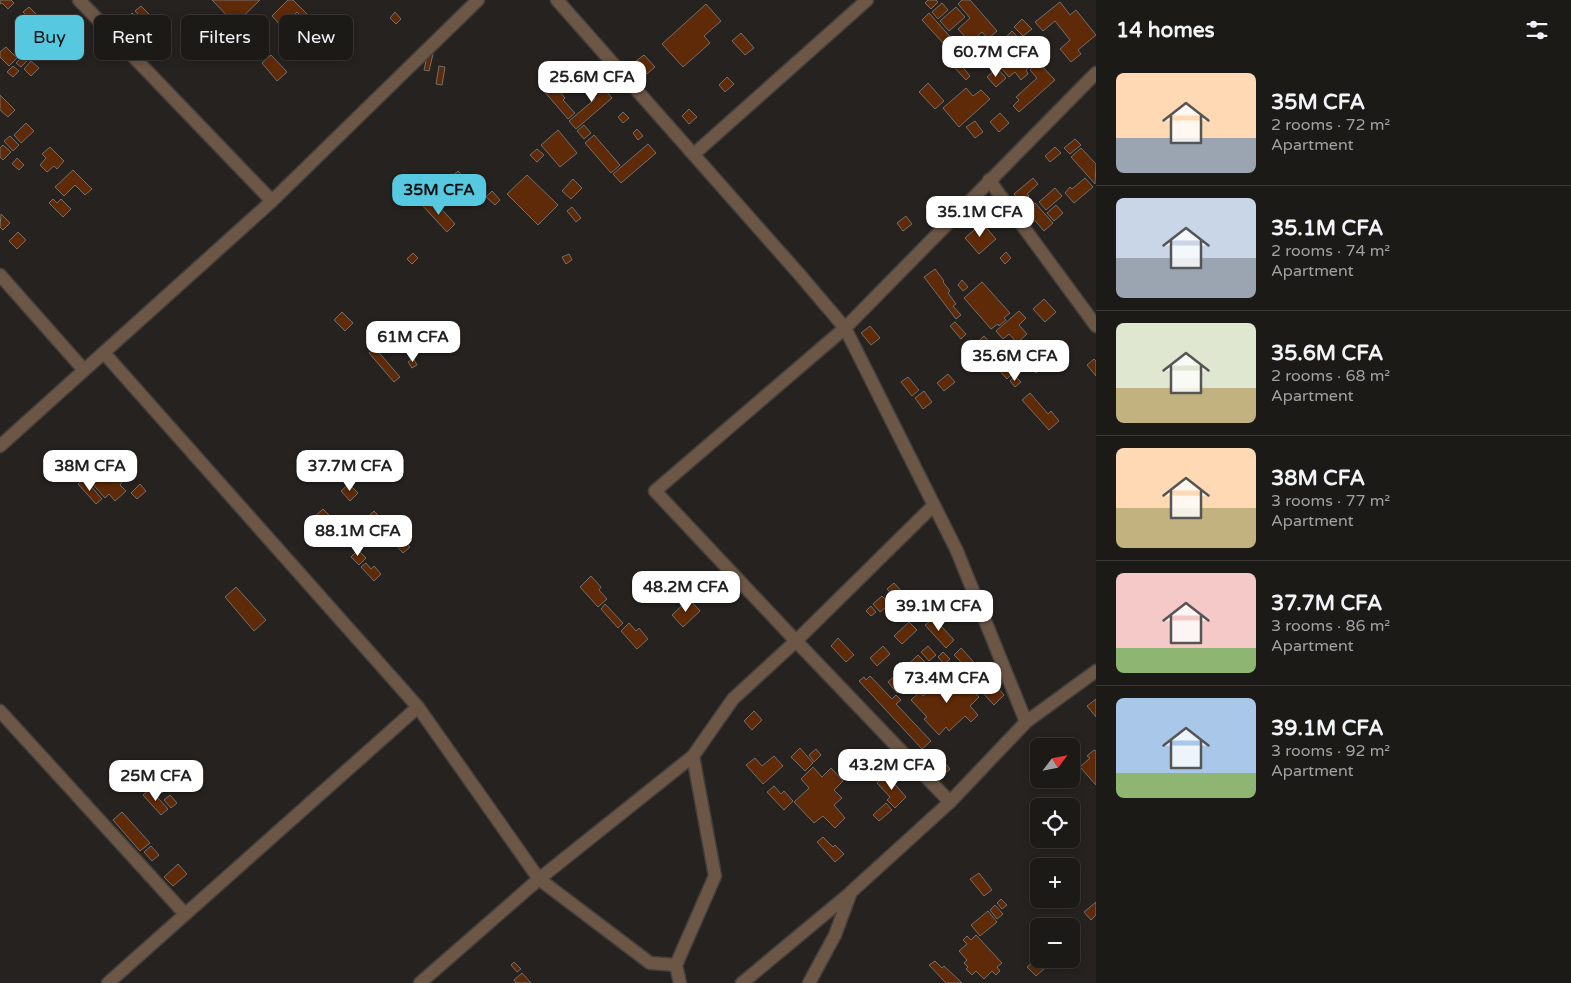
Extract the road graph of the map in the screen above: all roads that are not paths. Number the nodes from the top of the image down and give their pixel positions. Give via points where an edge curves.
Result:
1 (79, 0) edge
2 (478, 0) edge
3 (557, 0) edge
4 (867, 0) edge
5 (1096, 73) edge
6 (694, 154) junction
7 (989, 180) junction
8 (272, 201) junction
9 (0, 275) edge
10 (1096, 326) edge
11 (845, 328) junction
12 (104, 353) junction
13 (84, 370) junction
14 (0, 446) edge
15 (934, 505) junction
16 (796, 641) junction
17 (1096, 670) edge
18 (418, 707) junction
19 (0, 711) edge
20 (1026, 722) junction
21 (693, 756) junction
22 (950, 802) junction
23 (539, 879) junction
24 (851, 892) junction
25 (185, 914) junction
26 (676, 965) junction
27 (108, 983) edge
28 (420, 983) edge
29 (680, 983) edge
30 (742, 983) edge
31 (809, 983) edge

1 - 8 street
2 - 8 street
3 - 6 street
4 - 6 street
5 - 7 street
6 - 11 street
7 - 10 street
7 - 11 street
8 - 12 street
9 - 13 street
11 - 15 street
11 - 16 street via 655,492
12 - 13 street
12 - 18 street
13 - 14 street
15 - 16 street
15 - 20 street via 957,551
16 - 21 street via 733,699
16 - 22 street
17 - 20 street
18 - 23 street
18 - 25 street
19 - 25 street
20 - 22 street
21 - 23 street
21 - 26 street via 714,876
22 - 24 street
23 - 26 street via 650,963
23 - 28 street
24 - 30 street
24 - 31 street via 835,935
25 - 27 street
26 - 29 street

